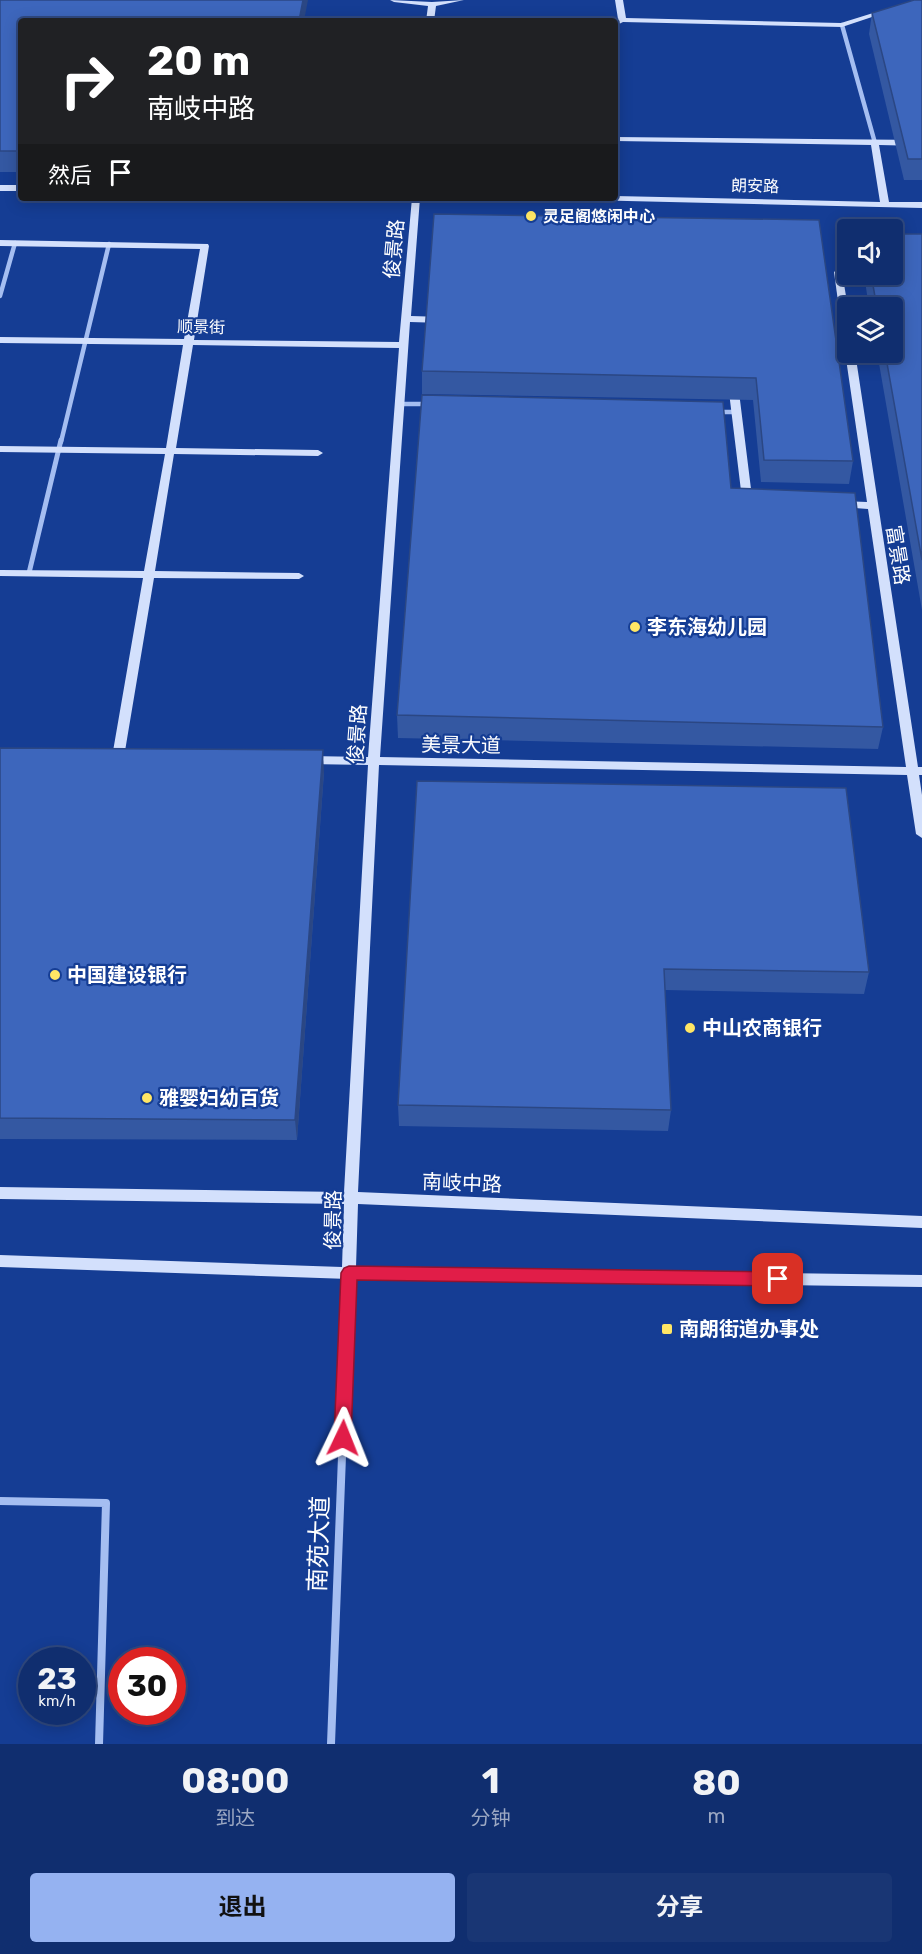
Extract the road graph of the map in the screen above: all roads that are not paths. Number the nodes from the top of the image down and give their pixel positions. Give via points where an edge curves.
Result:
1 (394, 0) edge
2 (460, 0) edge
3 (619, 0) edge
4 (432, 4) junction
5 (899, 7) edge
6 (430, 18) edge
7 (619, 22) edge
8 (842, 25) junction
9 (618, 139) edge
10 (875, 143) junction
11 (922, 143) edge
12 (0, 188) edge
13 (18, 188) edge
14 (618, 199) edge
15 (416, 201) edge
16 (885, 204) junction
17 (922, 205) edge
18 (0, 243) edge
19 (15, 243) junction
20 (109, 244) junction
21 (0, 296) edge
22 (406, 319) junction
23 (453, 320) edge
24 (0, 340) edge
25 (85, 341) junction
26 (189, 342) junction
27 (402, 345) junction
28 (852, 363) edge
29 (731, 369) edge
30 (398, 404) junction
31 (433, 405) edge
32 (713, 411) edge
33 (736, 412) junction
34 (0, 449) edge
35 (59, 449) junction
36 (170, 451) junction
37 (318, 453) dead end
38 (758, 500) edge
39 (827, 503) edge
40 (873, 506) junction
41 (0, 573) edge
42 (29, 573) junction
43 (149, 574) junction
44 (299, 576) dead end
45 (117, 757) edge
46 (291, 760) edge
47 (373, 761) junction
48 (917, 771) edge
49 (922, 834) edge
50 (0, 1193) edge
51 (351, 1198) junction
52 (922, 1222) edge
53 (0, 1261) edge
54 (349, 1273) junction
55 (922, 1281) edge
56 (0, 1501) edge
57 (99, 1744) edge
58 (331, 1744) edge

1 - 4 street
2 - 4 street
3 - 7 street
4 - 6 street
5 - 8 street
7 - 8 street
8 - 10 street
9 - 10 street
10 - 11 street
10 - 16 street
12 - 13 street
14 - 16 street, 朗安路
15 - 22 street, 俊景路
16 - 17 street, 朗安路
18 - 19 street
19 - 20 street
19 - 21 street
20 - 25 street
20 - 26 street via 205,246
22 - 23 street
22 - 27 street, 俊景路
24 - 25 street, 顺景街
25 - 26 street, 顺景街
25 - 35 street
26 - 27 street, 顺景街
26 - 36 street
27 - 30 street, 俊景路
28 - 40 street, 富景路
29 - 33 street
30 - 31 street
30 - 47 street, 俊景路
32 - 33 street
33 - 38 street via 747,499
34 - 35 street
35 - 36 street
35 - 42 street
36 - 37 street
36 - 43 street
39 - 40 street
40 - 48 street, 富景路
41 - 42 street
42 - 43 street
43 - 44 street
43 - 45 street
46 - 47 street, 美景大道
47 - 48 street, 美景大道
47 - 51 street, 俊景路
48 - 49 street, 富景路
50 - 51 street, 南岐中路
51 - 52 street, 南岐中路
51 - 54 street, 俊景路
53 - 54 street
54 - 55 street
54 - 58 street, 南苑大道
56 - 57 street via 105,1503

